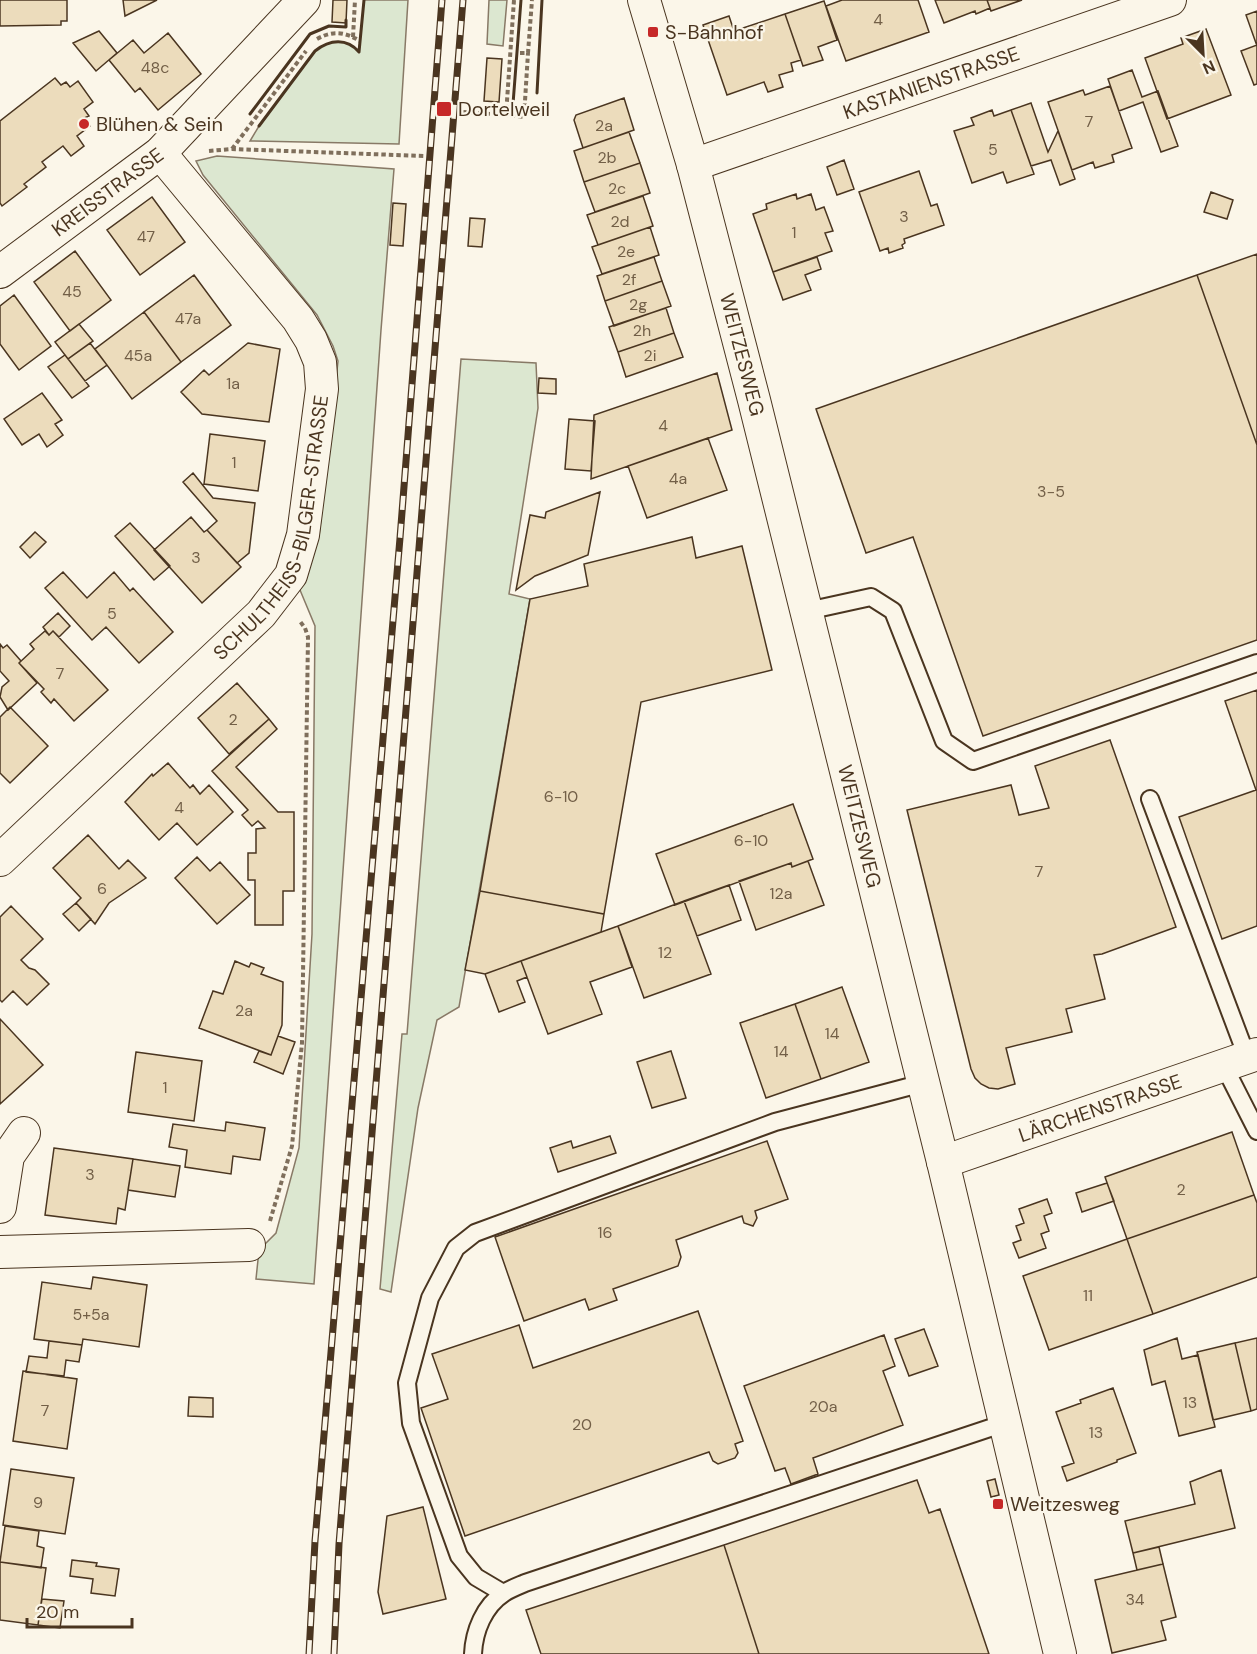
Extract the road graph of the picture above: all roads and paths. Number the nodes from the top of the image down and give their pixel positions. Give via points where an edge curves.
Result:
1 (304, 0) edge
2 (355, 0) edge
3 (514, 0) edge
4 (532, 0) edge
5 (644, 0) edge
6 (1170, 0) edge
7 (352, 37) junction
8 (313, 41) dead end
9 (360, 41) dead end
10 (306, 50) dead end
11 (520, 53) dead end
12 (528, 53) junction
13 (463, 112) dead end
14 (506, 115) junction
15 (160, 153) junction
16 (424, 156) dead end
17 (693, 165) junction
18 (1, 269) edge
19 (273, 598) junction
20 (807, 611) junction
21 (1257, 663) edge
22 (1150, 799) dead end
23 (0, 860) edge
24 (1243, 1059) edge
25 (923, 1083) junction
26 (1257, 1131) edge
27 (24, 1133) dead end
28 (943, 1162) junction
29 (0, 1207) edge
30 (249, 1245) joint
31 (0, 1252) edge
32 (1005, 1423) junction
33 (503, 1593) junction
34 (473, 1654) edge
35 (1060, 1654) edge

1 - 15 street, KREISSTRASSE
2 - 7 path
3 - 14 path
4 - 12 path
5 - 17 street, WEITZESWEG
6 - 17 street, KASTANIENSTRASSE
7 - 8 path via 338,32
7 - 9 path
10 - 16 path via 232,149
11 - 12 path
12 - 14 path via 524,117
13 - 14 path
15 - 18 street, KREISSTRASSE
15 - 19 street, SCHULTHEISS-BILGER-STRASSE via 298,319 320,362 322,389 303,535 291,575
17 - 20 street, WEITZESWEG
19 - 23 street, SCHULTHEISS-BILGER-STRASSE via 261,614
19 - 30 path via 294,614 308,637 302,1043 292,1146 266,1235
20 - 21 lane via 871,597 893,610 944,741 973,761
20 - 25 street, WEITZESWEG
22 - 24 lane
24 - 26 lane
24 - 28 street, LÄRCHENSTRASSE
25 - 28 street, WEITZESWEG
25 - 33 lane via 775,1122 475,1233 456,1248 430,1298 407,1383 411,1423 459,1556 476,1577
27 - 29 street via 8,1156
28 - 32 street, WEITZESWEG
30 - 31 street
32 - 33 lane
32 - 35 street, WEITZESWEG
33 - 34 lane via 484,1613

